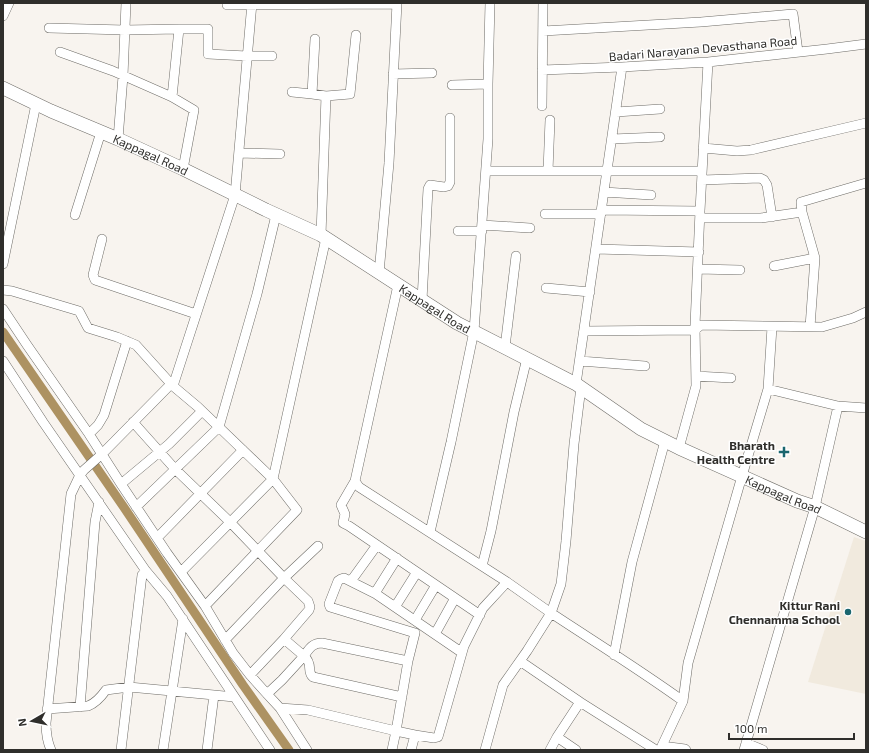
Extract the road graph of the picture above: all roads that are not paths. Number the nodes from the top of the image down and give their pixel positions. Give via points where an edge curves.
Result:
1 (9, 3) edge
2 (126, 3) edge
3 (227, 3) edge
4 (397, 3) edge
5 (490, 3) edge
6 (543, 3) edge
7 (252, 4) edge
8 (3, 16) edge
9 (49, 28) dead end
10 (179, 29) junction
11 (125, 30) junction
12 (543, 31) junction
13 (356, 35) dead end
14 (315, 40) dead end
15 (866, 44) edge
16 (60, 52) dead end
17 (798, 52) junction
18 (247, 56) junction
19 (272, 56) dead end
20 (708, 62) junction
21 (622, 68) junction
22 (542, 70) junction
23 (432, 73) dead end
24 (394, 74) junction
25 (123, 76) junction
26 (452, 84) dead end
27 (488, 84) junction
28 (3, 88) edge
29 (292, 92) dead end
30 (312, 94) junction
31 (326, 96) junction
32 (172, 97) junction
33 (36, 104) junction
34 (542, 106) dead end
35 (660, 109) dead end
36 (616, 112) junction
37 (450, 118) dead end
38 (550, 120) dead end
39 (866, 123) edge
40 (101, 132) junction
41 (660, 137) dead end
42 (118, 139) junction
43 (612, 139) junction
44 (703, 148) junction
45 (239, 153) junction
46 (280, 154) dead end
47 (183, 169) junction
48 (607, 170) junction
49 (486, 171) junction
50 (548, 171) junction
51 (702, 176) junction
52 (866, 183) edge
53 (604, 192) junction
54 (235, 195) junction
55 (651, 195) dead end
56 (601, 212) junction
57 (802, 212) junction
58 (545, 214) dead end
59 (700, 214) junction
60 (75, 215) dead end
61 (276, 215) junction
62 (772, 216) junction
63 (482, 228) junction
64 (530, 228) dead end
65 (458, 230) dead end
66 (324, 236) junction
67 (102, 239) dead end
68 (596, 249) junction
69 (699, 252) junction
70 (516, 256) dead end
71 (815, 258) junction
72 (3, 264) edge
73 (774, 266) dead end
74 (698, 269) junction
75 (740, 270) dead end
76 (379, 273) junction
77 (398, 285) junction
78 (546, 288) dead end
79 (3, 290) edge
80 (590, 292) junction
81 (422, 300) junction
82 (3, 309) edge
83 (866, 312) edge
84 (196, 314) junction
85 (772, 327) junction
86 (810, 327) junction
87 (695, 330) junction
88 (474, 331) junction
89 (584, 331) junction
90 (127, 341) junction
91 (505, 347) junction
92 (527, 358) junction
93 (3, 361) edge
94 (580, 361) junction
95 (645, 366) dead end
96 (696, 376) junction
97 (731, 378) dead end
98 (172, 385) junction
99 (579, 386) junction
100 (768, 389) junction
101 (838, 406) junction
102 (866, 408) edge
103 (202, 411) junction
104 (133, 422) junction
105 (219, 427) junction
106 (89, 434) junction
107 (665, 441) junction
108 (679, 448) junction
109 (243, 450) junction
110 (159, 452) junction
111 (100, 456) junction
112 (175, 469) junction
113 (82, 472) junction
114 (742, 476) junction
115 (273, 479) junction
116 (355, 481) junction
117 (121, 484) junction
118 (200, 493) junction
119 (99, 502) junction
120 (136, 507) junction
121 (815, 508) junction
122 (230, 522) junction
123 (430, 532) junction
124 (866, 532) edge
125 (157, 538) junction
126 (377, 545) junction
127 (318, 546) dead end
128 (258, 551) junction
129 (397, 558) junction
130 (482, 566) junction
131 (146, 571) junction
132 (181, 572) junction
133 (417, 572) junction
134 (284, 578) junction
135 (351, 581) junction
136 (507, 582) junction
137 (436, 585) junction
138 (375, 594) junction
139 (455, 598) junction
140 (205, 606) junction
141 (395, 607) junction
142 (551, 613) junction
143 (480, 615) junction
144 (182, 619) junction
145 (417, 622) junction
146 (415, 633) junction
147 (435, 634) junction
148 (284, 639) junction
149 (225, 640) junction
150 (462, 652) junction
151 (614, 655) junction
152 (304, 656) junction
153 (408, 661) junction
154 (520, 661) junction
155 (250, 674) junction
156 (129, 687) junction
157 (172, 691) junction
158 (267, 694) junction
159 (214, 695) junction
160 (234, 697) junction
161 (402, 697) junction
162 (683, 701) junction
163 (580, 702) junction
164 (80, 707) junction
165 (280, 708) junction
166 (47, 709) junction
167 (396, 731) junction
168 (415, 735) junction
169 (557, 737) junction
170 (745, 747) edge
171 (660, 749) edge
172 (51, 750) edge
173 (121, 750) edge
174 (163, 750) edge
175 (207, 750) edge
176 (270, 750) edge
177 (307, 750) edge
178 (392, 750) edge
179 (411, 750) edge
180 (485, 750) edge
181 (550, 750) edge
182 (576, 750) edge
183 (686, 750) edge
184 (763, 750) edge

1 - 8 street
2 - 11 street
3 - 7 street
4 - 7 street
4 - 24 street
5 - 27 street
6 - 12 street
7 - 18 street
9 - 11 street
10 - 11 street
10 - 18 street via 208,29 208,54
10 - 32 street
11 - 25 street
12 - 17 street via 793,14
12 - 22 street
13 - 31 street via 350,94
14 - 30 street
15 - 17 street, Badari Narayana Devasthana Road
16 - 25 street
17 - 20 street, Badari Narayana Devasthana Road
18 - 19 street
18 - 45 street
20 - 21 street, Badari Narayana Devasthana Road
20 - 44 street
21 - 22 street, Badari Narayana Devasthana Road
21 - 36 street
22 - 34 street
23 - 24 street
24 - 76 street
25 - 32 street
25 - 42 street
26 - 27 street
27 - 49 street
28 - 33 main road, Kappagal Road
29 - 30 street
30 - 31 street
31 - 66 street
32 - 47 street via 194,110
33 - 40 main road, Kappagal Road
33 - 72 street
35 - 36 street
36 - 43 street
37 - 81 street via 450,182 444,187 430,185 428,189
38 - 50 street
39 - 44 street via 751,150
40 - 42 main road, Kappagal Road
40 - 60 street
41 - 43 street
42 - 47 main road, Kappagal Road
43 - 48 street
44 - 51 street
45 - 46 street
45 - 54 street
47 - 54 main road, Kappagal Road
48 - 50 street
48 - 51 street
48 - 53 street
49 - 50 street
49 - 63 street
51 - 59 street
51 - 62 street via 764,180
52 - 57 street via 801,202
53 - 55 street
53 - 56 street
54 - 61 main road, Kappagal Road
54 - 84 street
56 - 58 street
56 - 59 street
56 - 68 street
57 - 62 street
57 - 71 street
59 - 62 street via 761,218
59 - 69 street
61 - 66 main road, Kappagal Road
61 - 105 street via 257,294
63 - 64 street
63 - 65 street
63 - 88 street
66 - 76 main road, Kappagal Road
66 - 115 street
67 - 84 street via 93,275 95,280
68 - 69 street
68 - 80 street
69 - 74 street
70 - 91 street
71 - 73 street
71 - 86 street
74 - 75 street
74 - 87 street
76 - 77 main road, Kappagal Road
77 - 81 main road, Kappagal Road
77 - 116 street
78 - 80 street
79 - 90 street via 79,311 88,328
80 - 89 street
81 - 88 main road, Kappagal Road
82 - 106 street
83 - 86 street via 822,327
84 - 98 street
85 - 86 street
85 - 87 street via 701,325
85 - 100 street
87 - 89 street
87 - 96 street
88 - 91 main road, Kappagal Road
88 - 123 street
89 - 94 street
90 - 98 street via 136,345
90 - 106 street via 104,415
91 - 92 main road, Kappagal Road
92 - 99 main road, Kappagal Road
92 - 130 street
93 - 113 street via 43,422
94 - 95 street
94 - 99 street
96 - 97 street
96 - 108 street via 696,386
98 - 103 street
98 - 104 street
99 - 107 main road, Kappagal Road via 641,429
99 - 142 street via 561,584
100 - 101 street
100 - 114 street
101 - 102 street
101 - 121 street
103 - 105 street
103 - 110 street
104 - 110 street
104 - 111 street
105 - 109 street
105 - 112 street
106 - 111 street
107 - 108 main road, Kappagal Road
107 - 151 street via 632,562
108 - 114 main road, Kappagal Road
109 - 115 street
109 - 118 street
110 - 112 street
110 - 117 street
111 - 113 street
111 - 117 street
112 - 118 street
112 - 120 street
113 - 119 street
113 - 166 street via 71,494
114 - 121 main road, Kappagal Road
114 - 162 street via 688,663
115 - 122 street
115 - 128 street via 297,510
116 - 123 street via 359,487
116 - 126 street via 341,505 345,514 343,523
117 - 120 street
118 - 122 street
118 - 125 street
119 - 131 street
119 - 164 street via 95,522
120 - 125 street
121 - 124 main road, Kappagal Road
121 - 170 street
122 - 128 street
122 - 132 street
123 - 130 street
125 - 132 street
126 - 129 street
126 - 135 street
127 - 134 street
128 - 134 street
128 - 140 street
129 - 133 street
129 - 138 street
130 - 136 street
131 - 144 street
131 - 156 street via 142,575
132 - 140 street
133 - 137 street
133 - 141 street
134 - 148 street via 308,601 310,607
134 - 149 street
135 - 138 street
135 - 146 street via 344,578 338,581 330,607
136 - 142 street
136 - 143 street via 483,608
137 - 139 street
137 - 145 street
138 - 141 street
139 - 143 street
139 - 147 street
140 - 149 street
141 - 145 street
142 - 151 street
142 - 154 street
143 - 150 street
144 - 157 street
144 - 160 street
145 - 146 street
145 - 147 street
146 - 153 street
147 - 150 street
148 - 152 street
148 - 155 street
149 - 155 street
150 - 168 street via 438,737
151 - 162 street
152 - 153 street via 316,643 322,643
152 - 158 street
152 - 161 street via 309,662 310,674 313,677
153 - 161 street
154 - 163 street
154 - 180 street via 503,685
155 - 158 street
156 - 157 street
156 - 164 street via 106,690 93,704
156 - 173 street
157 - 159 street
157 - 174 street
158 - 165 street
159 - 160 street
159 - 175 street
160 - 176 street
161 - 167 street
162 - 171 street
163 - 169 street
163 - 171 street
164 - 166 street
165 - 167 street via 308,710
165 - 177 street
166 - 172 street via 46,735
167 - 168 street
167 - 178 street
168 - 179 street
169 - 181 street
169 - 182 street
170 - 184 street
171 - 183 street

